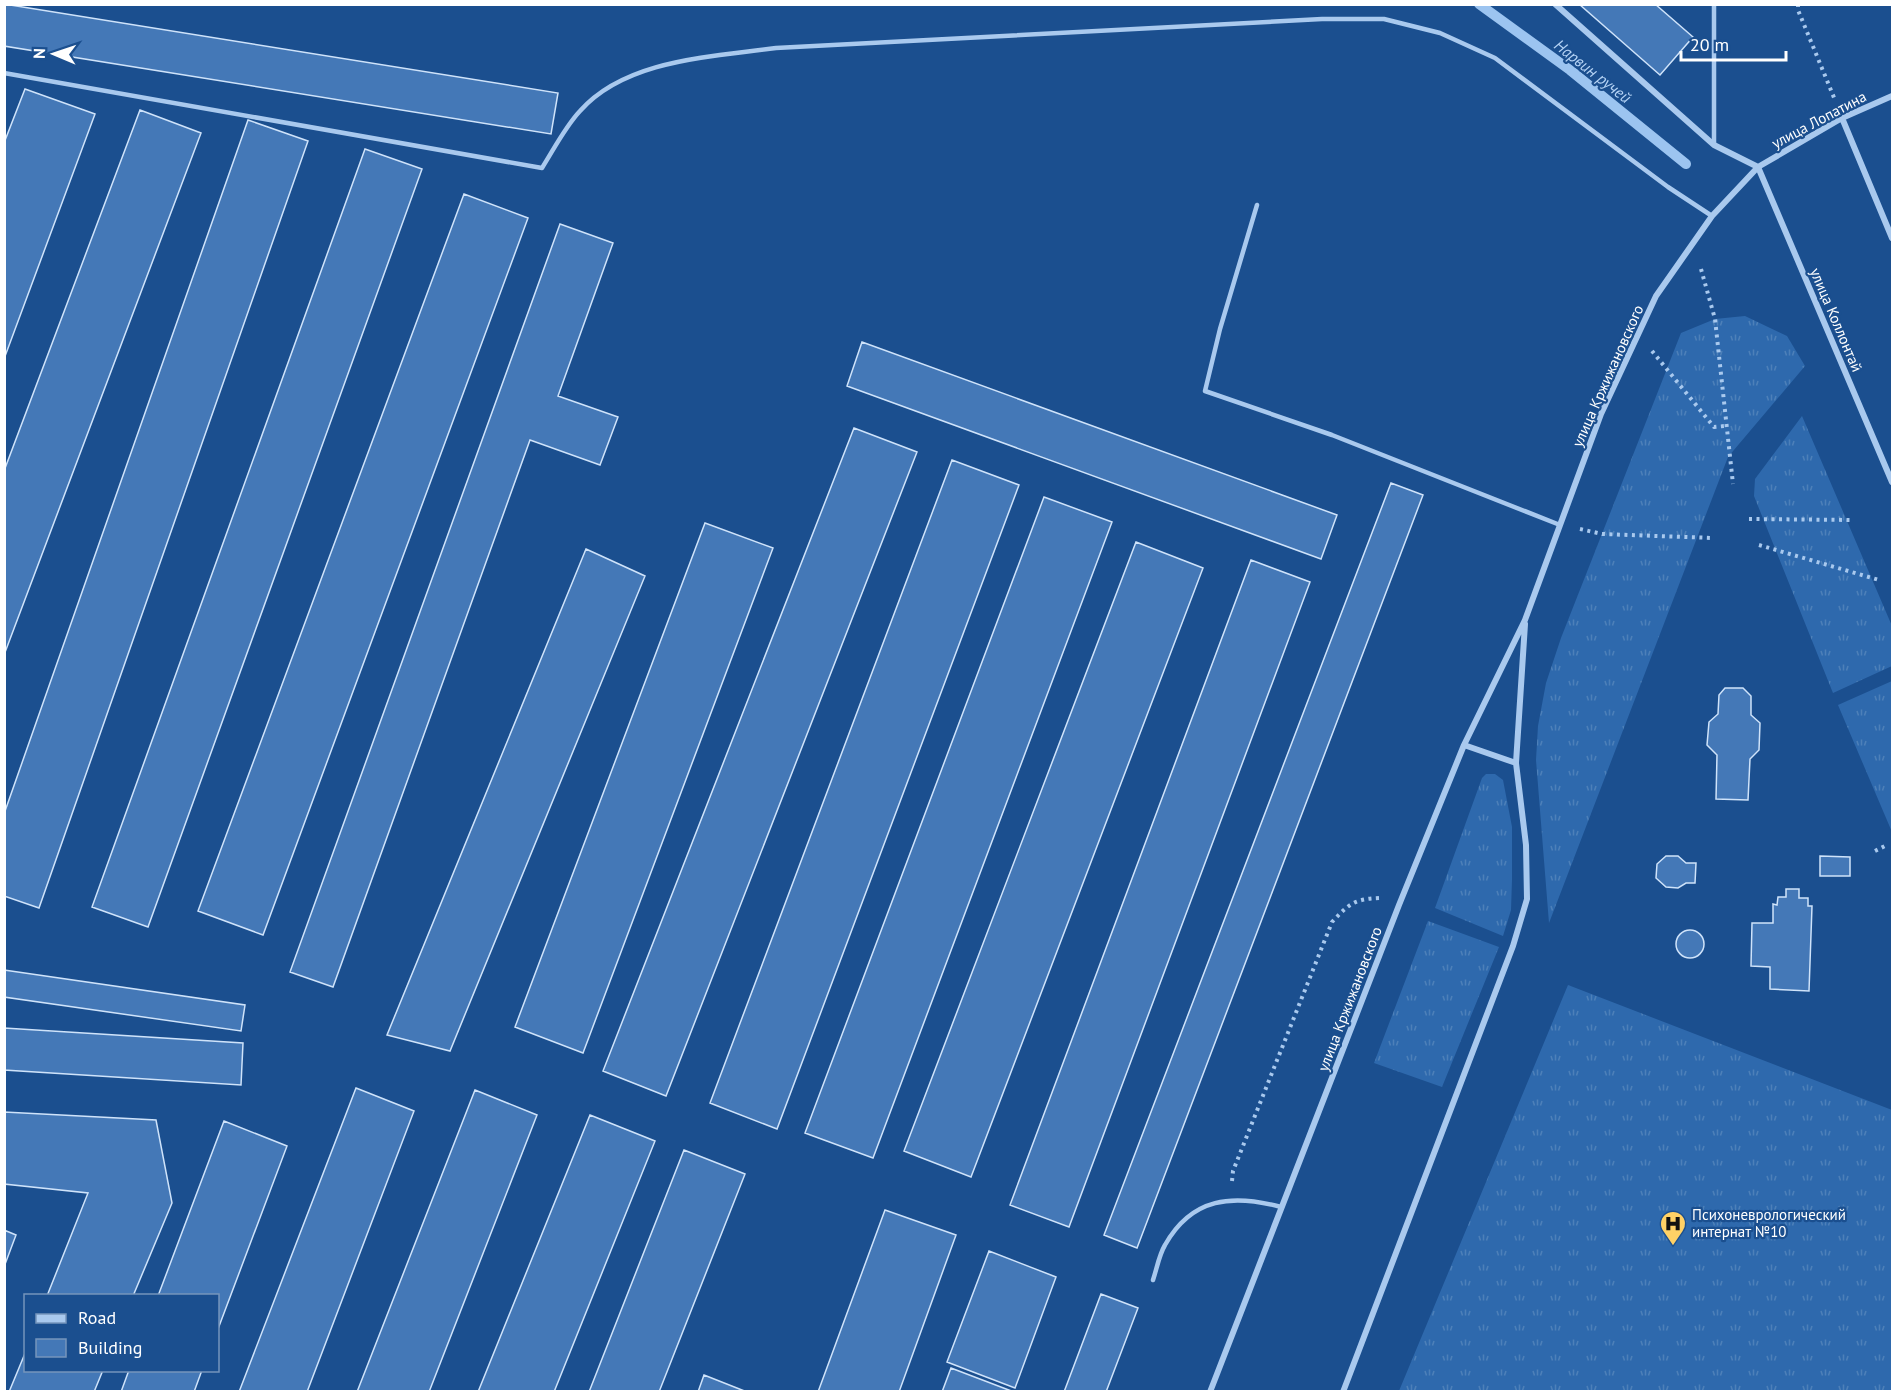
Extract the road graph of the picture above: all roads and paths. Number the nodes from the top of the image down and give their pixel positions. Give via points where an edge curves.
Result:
1 (1555, 4) edge
2 (1714, 4) edge
3 (1798, 4) edge
4 (4, 73) edge
5 (1893, 96) edge
6 (1842, 118) junction
7 (1714, 145) junction
8 (1758, 167) junction
9 (1257, 205) dead end
10 (1712, 216) junction
11 (1893, 238) edge
12 (1693, 242) junction
13 (1638, 334) junction
14 (1725, 426) junction
15 (1893, 482) edge
16 (1733, 484) dead end
17 (1749, 519) dead end
18 (1854, 520) dead end
19 (1560, 525) junction
20 (1713, 538) dead end
21 (1759, 545) dead end
22 (1879, 580) dead end
23 (1525, 620) junction
24 (1464, 745) junction
25 (1516, 763) junction
26 (1887, 845) dead end
27 (1875, 851) dead end
28 (1380, 898) dead end
29 (1230, 1200) junction
30 (1281, 1207) junction
31 (1153, 1280) dead end
32 (1210, 1392) edge
33 (1343, 1392) edge

1 - 7 street
2 - 7 lane
3 - 6 path
4 - 10 lane via 542,168 580,111 608,87 649,69 688,60 776,48 1384,19 1440,33 1495,58
5 - 6 street, улица Лопатина
6 - 8 street, улица Лопатина
6 - 11 street
7 - 8 street
8 - 10 street, улица Кржижановского
8 - 15 street, улица Коллонтай
9 - 19 lane via 1205,391 1332,435
10 - 12 street, улица Кржижановского
12 - 13 street, улица Кржижановского via 1656,296
12 - 14 path via 1714,319
13 - 14 path via 1714,427
13 - 19 street, улица Кржижановского via 1601,414
14 - 16 path
17 - 18 path
19 - 20 path via 1602,534
19 - 23 street, улица Кржижановского
21 - 22 path
23 - 24 street, улица Кржижановского
23 - 25 street, улица Кржижановского
24 - 25 street
24 - 30 street, улица Кржижановского
25 - 33 street, улица Кржижановского via 1526,845 1527,899 1513,946
26 - 27 path
28 - 29 path via 1360,899 1332,922 1233,1171
29 - 30 lane
29 - 31 lane via 1205,1205 1182,1222 1164,1246
30 - 32 street, улица Кржижановского

